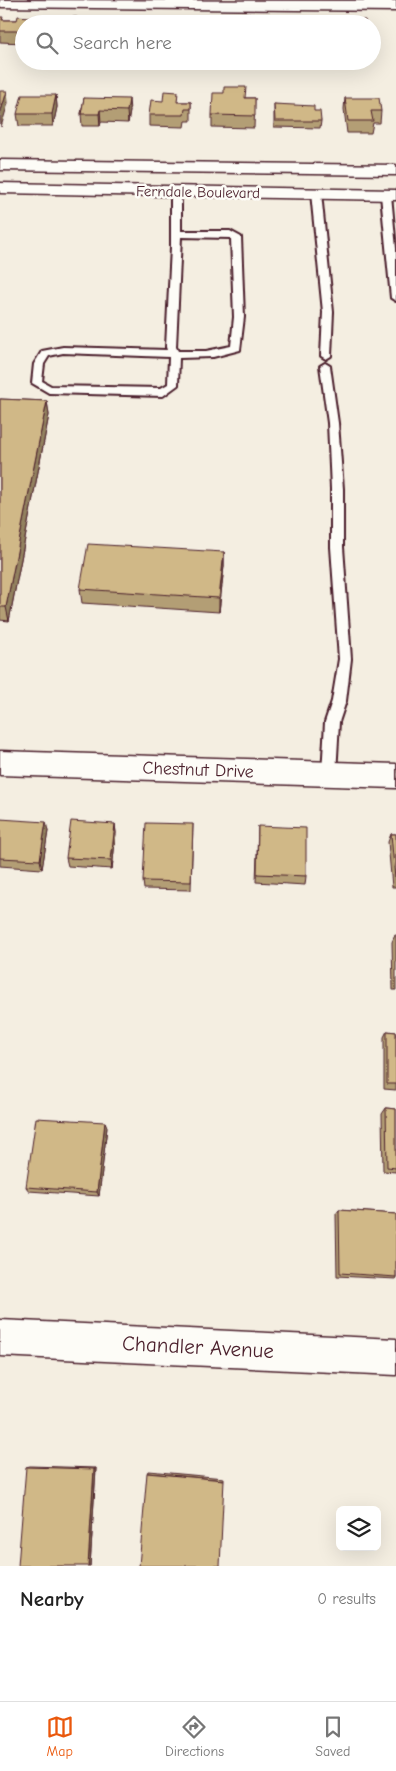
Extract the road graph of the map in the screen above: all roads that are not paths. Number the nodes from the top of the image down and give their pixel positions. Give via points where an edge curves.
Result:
1 (0, 2) edge
2 (396, 6) edge
3 (0, 165) edge
4 (396, 170) edge
5 (0, 188) edge
6 (176, 191) junction
7 (316, 193) junction
8 (391, 195) edge
9 (176, 234) junction
10 (396, 298) edge
11 (174, 354) junction
12 (0, 763) edge
13 (329, 774) junction
14 (396, 776) edge
15 (0, 1338) edge
16 (396, 1357) edge

1 - 2 street
3 - 4 street, Ferndale Boulevard
5 - 6 street, Ferndale Boulevard
6 - 7 street, Ferndale Boulevard
6 - 9 lane
7 - 8 street, Ferndale Boulevard
7 - 13 lane via 328,312 326,361 336,470 344,659 339,701 332,722
8 - 10 lane
9 - 11 lane via 171,347
9 - 11 lane via 230,234 236,238 239,317 236,348 207,355
11 - 11 lane via 63,350 46,353 39,364 37,384 50,389 163,392 173,385
12 - 13 street, Chestnut Drive
13 - 14 street, Chestnut Drive
15 - 16 street, Chandler Avenue

